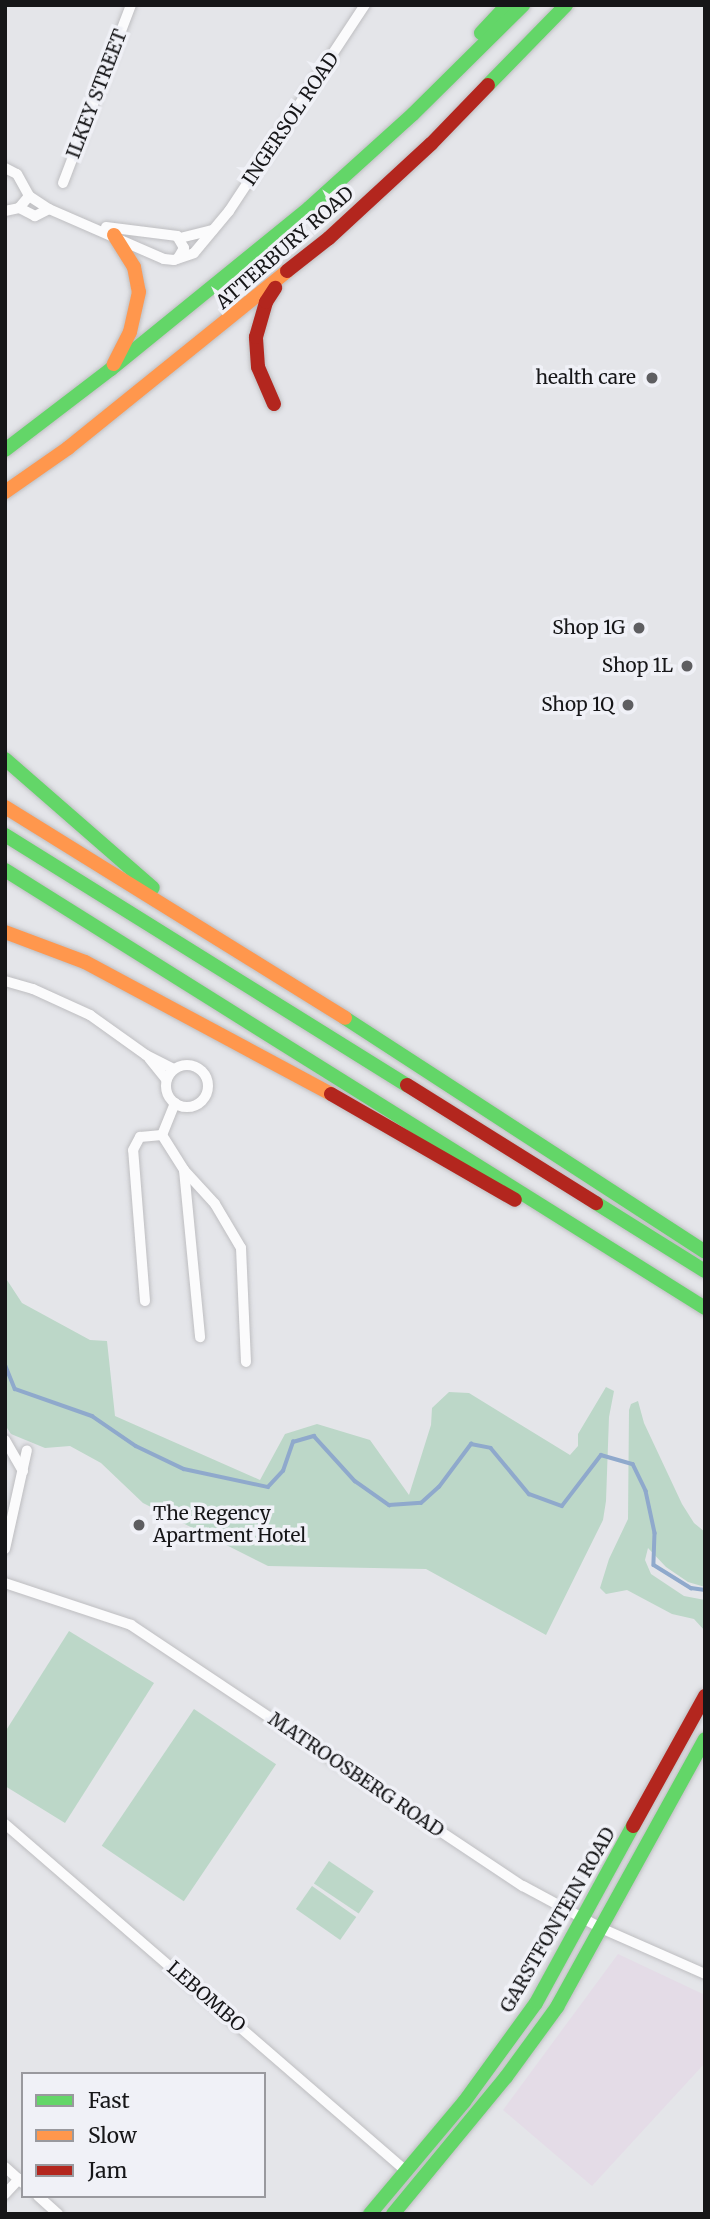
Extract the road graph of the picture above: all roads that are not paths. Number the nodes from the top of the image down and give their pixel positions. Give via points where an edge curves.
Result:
1 (131, 5) edge
2 (365, 5) edge
3 (507, 5) edge
4 (523, 5) edge
5 (566, 5) edge
6 (456, 72) junction
7 (5, 167) edge
8 (63, 183) dead end
9 (29, 196) junction
10 (19, 208) junction
11 (49, 209) junction
12 (5, 211) edge
13 (89, 224) junction
14 (213, 230) junction
15 (114, 235) junction
16 (163, 236) junction
17 (180, 238) junction
18 (161, 256) junction
19 (178, 258) junction
20 (280, 280) junction
21 (111, 369) junction
22 (274, 404) dead end
23 (5, 450) edge
24 (5, 492) edge
25 (5, 760) edge
26 (5, 807) edge
27 (5, 835) edge
28 (5, 870) edge
29 (198, 924) junction
30 (5, 932) edge
31 (5, 981) edge
32 (146, 1055) junction
33 (174, 1069) junction
34 (167, 1080) junction
35 (175, 1103) junction
36 (162, 1135) junction
37 (184, 1170) junction
38 (570, 1223) junction
39 (705, 1252) edge
40 (705, 1271) edge
41 (145, 1301) dead end
42 (705, 1308) edge
43 (200, 1337) dead end
44 (246, 1362) dead end
45 (5, 1440) edge
46 (27, 1450) dead end
47 (23, 1471) junction
48 (5, 1549) edge
49 (5, 1583) edge
50 (705, 1696) edge
51 (705, 1739) edge
52 (5, 1824) edge
53 (584, 1919) junction
54 (603, 1929) junction
55 (705, 1974) edge
56 (5, 2167) edge
57 (406, 2171) junction
58 (21, 2181) edge
59 (5, 2194) edge
60 (40, 2198) edge
61 (58, 2214) edge
62 (370, 2214) edge
63 (393, 2214) edge

1 - 8 street, ILKEY STREET
2 - 14 street, INGERSOL ROAD
3 - 6 main road via 468,47
4 - 6 main road, ATTERBURY ROAD
5 - 20 main road, ATTERBURY ROAD via 431,144
6 - 21 main road, ATTERBURY ROAD via 310,208
7 - 9 street via 18,174
9 - 10 street
9 - 11 street
10 - 11 street via 35,216
10 - 12 street
11 - 13 street
13 - 15 street
13 - 16 street
14 - 17 street
14 - 19 street, INGERSOL ROAD via 194,253
15 - 18 street
15 - 21 main road via 134,267 139,292 130,332
16 - 17 street
16 - 18 street via 158,243
17 - 19 street via 184,248
18 - 19 street via 169,261
20 - 22 main road via 266,302 256,337 258,367
20 - 24 main road, ATTERBURY ROAD via 68,448
21 - 23 main road, ATTERBURY ROAD
25 - 29 main road
26 - 29 main road
27 - 40 main road
28 - 38 main road
29 - 39 main road
30 - 38 main road via 85,962 275,1061 480,1183
31 - 32 street via 90,1015
32 - 33 street
32 - 34 street
33 - 34 street
33 - 35 street via 186,1065 199,1068 208,1085 200,1102
34 - 35 street via 167,1093
35 - 36 street
36 - 37 street
36 - 41 street via 141,1137 133,1150
37 - 43 street
37 - 44 street via 215,1204 241,1248
38 - 42 main road
45 - 47 street
46 - 47 street
47 - 48 street
49 - 53 street, MATROOSBERG ROAD via 116,1618 148,1634 492,1866
50 - 53 main road, GARSTFONTEIN ROAD
51 - 54 main road, GARSTFONTEIN ROAD
52 - 57 street, LEBOMBO
53 - 54 street, MATROOSBERG ROAD
53 - 57 main road, GARSTFONTEIN ROAD via 536,2004
54 - 55 street, MATROOSBERG ROAD
54 - 63 main road, GARSTFONTEIN ROAD via 557,2007 506,2077
56 - 58 street
57 - 62 main road, GARSTFONTEIN ROAD
58 - 59 street
60 - 61 street

